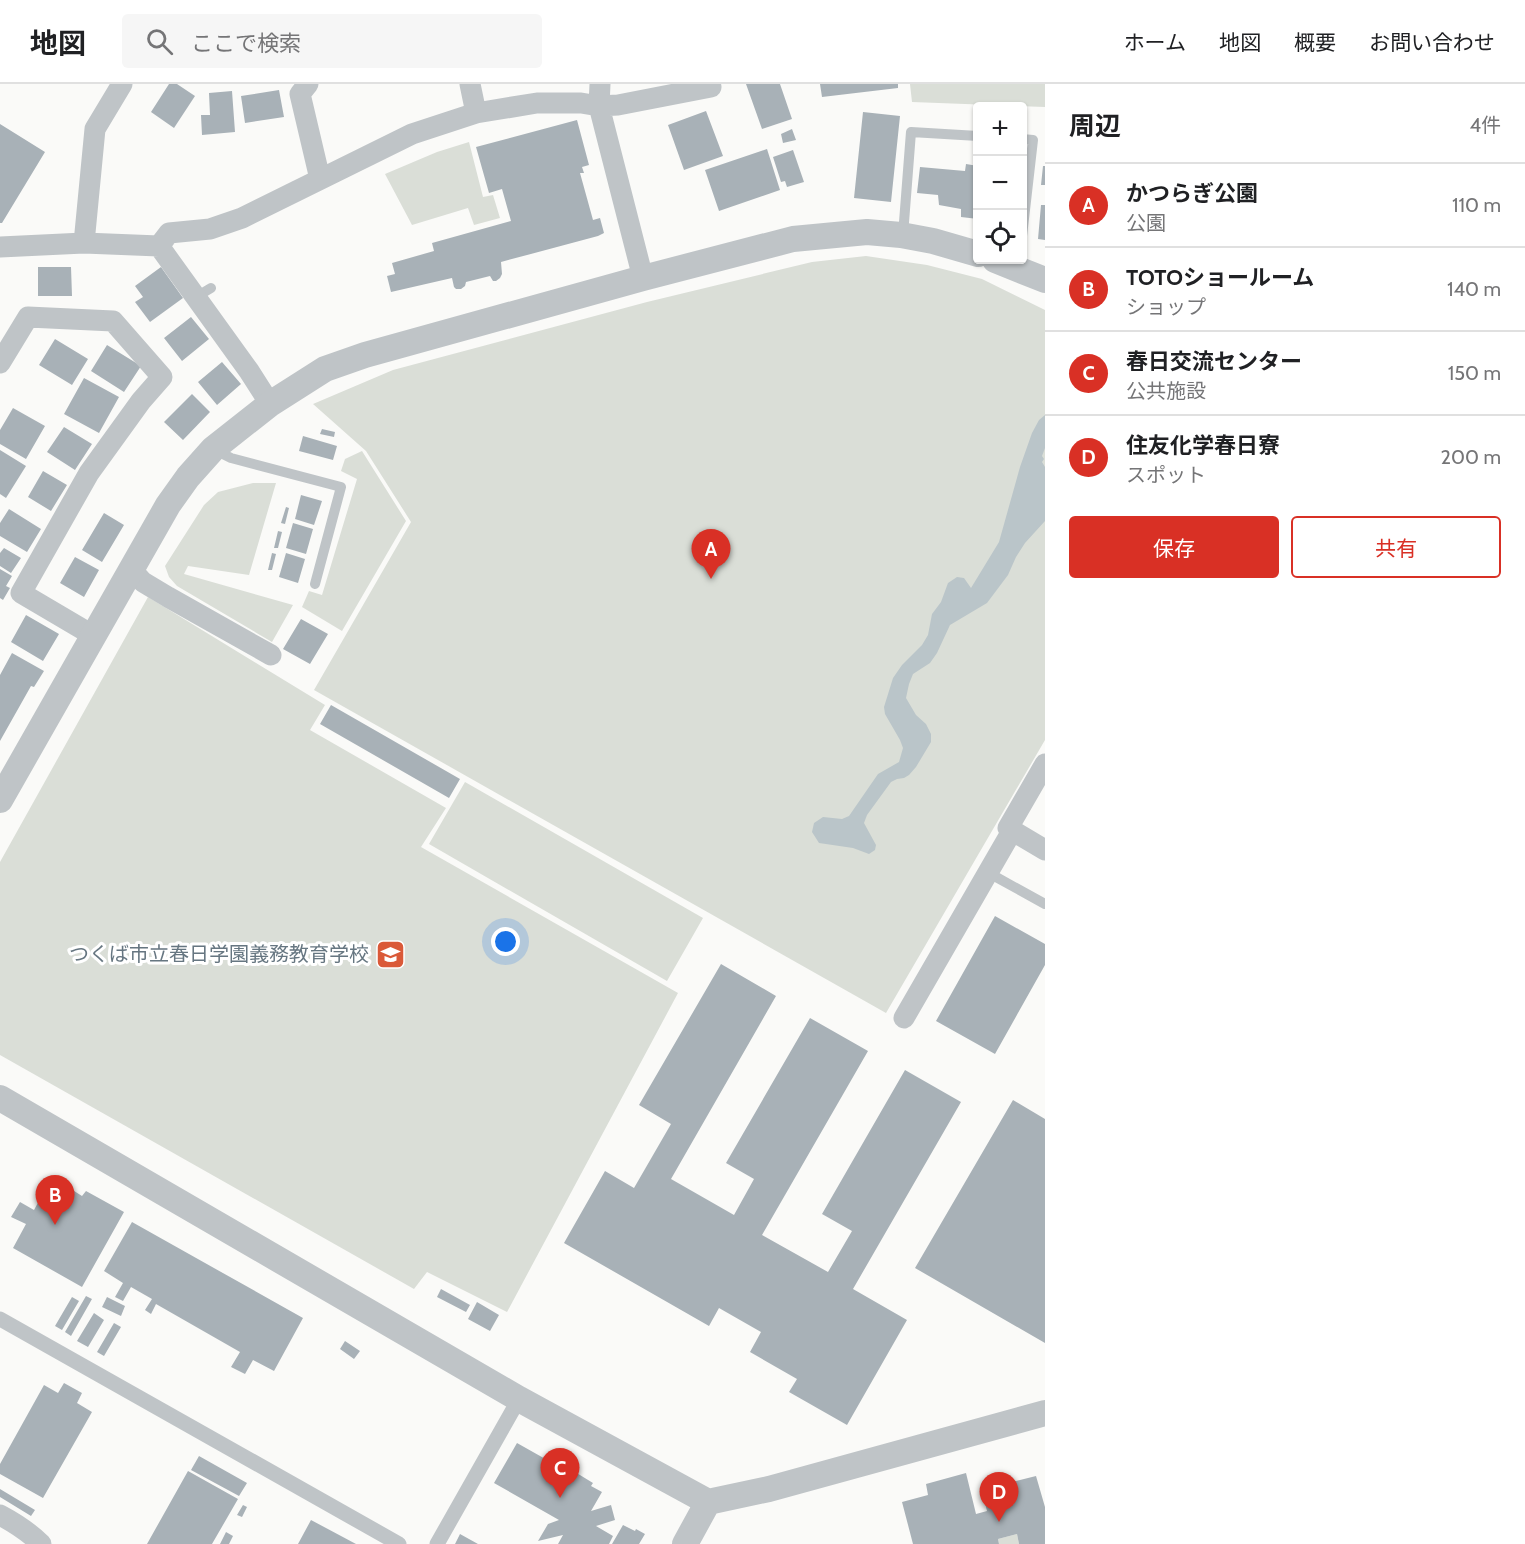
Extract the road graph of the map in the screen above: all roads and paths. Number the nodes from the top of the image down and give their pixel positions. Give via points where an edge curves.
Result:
1 (122, 84) edge
2 (308, 84) edge
3 (470, 84) edge
4 (600, 84) edge
5 (711, 87) dead end
6 (599, 106) junction
7 (476, 113) junction
8 (973, 136) edge
9 (1027, 139) edge
10 (320, 179) junction
11 (1026, 210) edge
12 (903, 235) junction
13 (84, 243) junction
14 (159, 246) junction
15 (0, 247) edge
16 (973, 253) edge
17 (1019, 264) edge
18 (644, 278) junction
19 (1045, 280) edge
20 (0, 363) edge
21 (270, 404) junction
22 (213, 449) junction
23 (131, 569) junction
24 (315, 584) dead end
25 (94, 636) junction
26 (271, 655) dead end
27 (1045, 764) edge
28 (0, 800) edge
29 (1012, 831) junction
30 (1045, 850) edge
31 (987, 872) junction
32 (1045, 904) edge
33 (904, 1018) dead end
34 (0, 1098) edge
35 (0, 1319) edge
36 (519, 1399) junction
37 (1045, 1413) edge
38 (708, 1502) junction
39 (0, 1515) edge
40 (41, 1544) edge
41 (399, 1544) edge
42 (437, 1544) edge
43 (685, 1544) edge

1 - 13 street via 95,129
2 - 10 street via 300,94
3 - 7 street
4 - 6 street
5 - 6 street
6 - 7 street via 537,103
6 - 18 street
7 - 10 street via 412,134
8 - 12 lane via 911,132
9 - 11 lane via 1033,140
10 - 14 street via 242,218 210,229 169,233
12 - 16 street
12 - 18 street via 867,232 793,239
13 - 14 street
13 - 15 street
14 - 21 street via 204,293
17 - 19 street
18 - 21 street via 325,369
20 - 25 street via 28,317 113,321 162,377 90,473 21,593
21 - 22 street
22 - 23 street via 168,505
22 - 24 lane via 231,458 340,487
23 - 25 street
23 - 26 street via 143,582
25 - 28 street
27 - 29 street via 1008,828
29 - 30 street
29 - 31 street
31 - 32 lane
31 - 33 street
34 - 36 street
35 - 41 street
36 - 38 street
36 - 42 street
37 - 38 street via 769,1489
38 - 43 street
39 - 40 street

